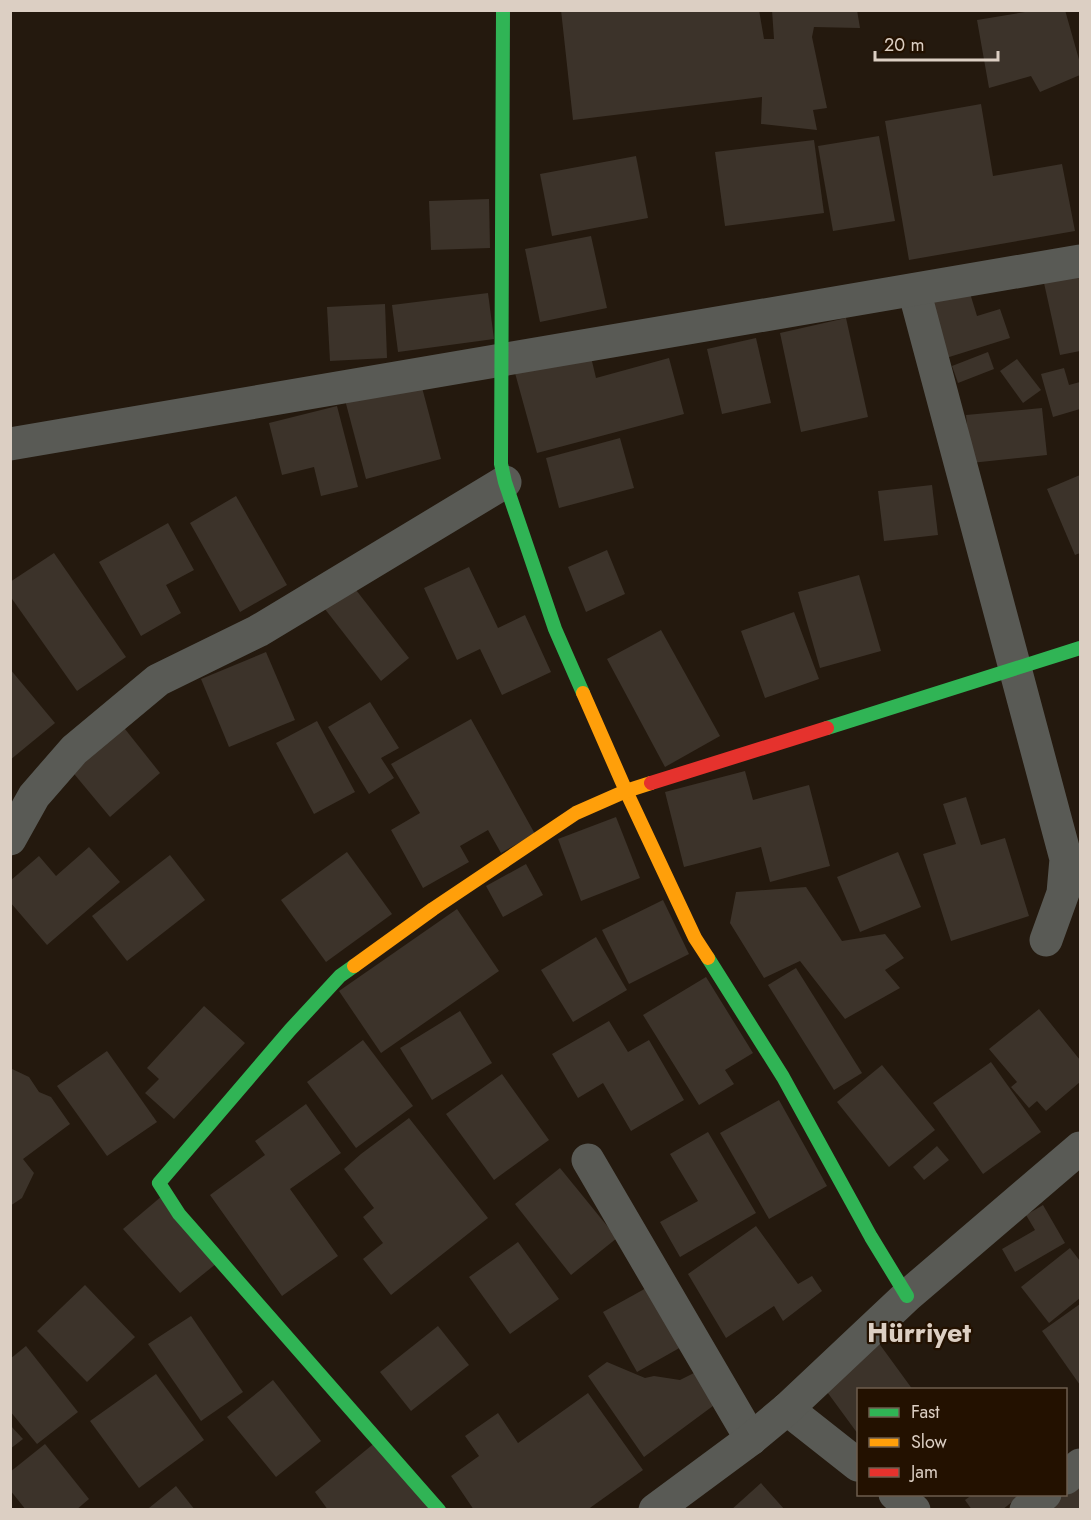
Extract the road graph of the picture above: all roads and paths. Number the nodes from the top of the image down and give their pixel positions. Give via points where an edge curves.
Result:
1 (503, 10) edge
2 (1080, 261) edge
3 (914, 290) junction
4 (501, 360) junction
5 (10, 444) edge
6 (505, 482) junction
7 (1080, 648) edge
8 (1014, 670) junction
9 (626, 791) junction
10 (10, 839) edge
11 (1046, 940) dead end
12 (1080, 1148) edge
13 (588, 1160) dead end
14 (907, 1296) junction
15 (787, 1409) junction
16 (750, 1439) junction
17 (857, 1465) edge
18 (1080, 1466) edge
19 (1067, 1476) edge
20 (898, 1496) edge
21 (1042, 1496) edge
22 (439, 1509) edge
23 (655, 1509) edge
24 (914, 1509) edge
25 (1026, 1509) edge

1 - 4 street
2 - 3 street
3 - 4 street
3 - 8 street
4 - 5 street
4 - 6 street via 501,464
6 - 9 street via 555,629
6 - 10 street via 258,631 158,680 74,750 34,796
7 - 8 street
8 - 9 street
8 - 11 street via 1065,859 1063,893
9 - 14 street via 694,938 783,1077
9 - 22 street via 576,813 340,976 159,1184 179,1214
12 - 14 street
13 - 16 street
14 - 15 street
15 - 16 street
15 - 17 street
16 - 23 street
18 - 19 street
20 - 24 street
21 - 25 street

